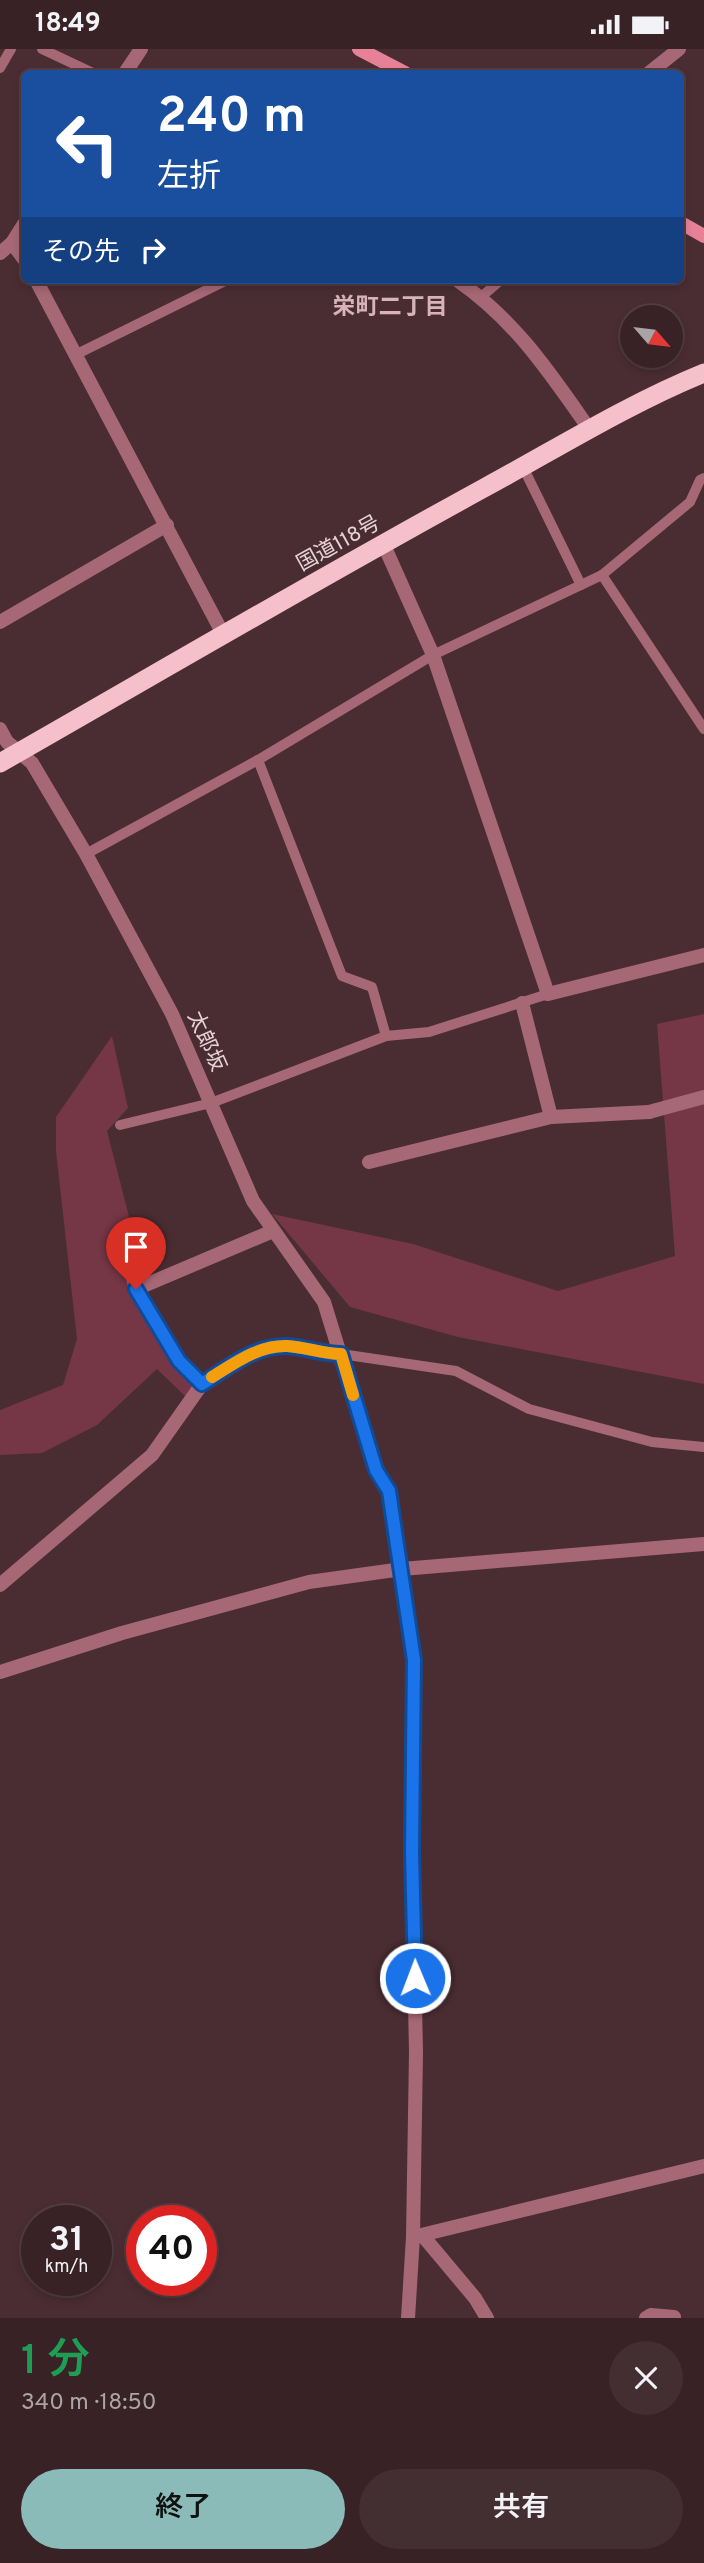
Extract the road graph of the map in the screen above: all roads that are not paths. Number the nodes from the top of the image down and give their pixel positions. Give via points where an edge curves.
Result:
1 (11, 49) edge
2 (42, 49) edge
3 (141, 49) edge
4 (359, 49) edge
5 (679, 49) edge
6 (0, 68) edge
7 (87, 70) edge
8 (127, 70) edge
9 (399, 70) edge
10 (653, 70) edge
11 (684, 225) edge
12 (21, 229) edge
13 (704, 236) edge
14 (12, 243) junction
15 (0, 253) edge
16 (21, 255) edge
17 (38, 284) edge
18 (219, 284) edge
19 (463, 284) edge
20 (496, 284) edge
21 (481, 297) junction
22 (77, 355) junction
23 (704, 373) edge
24 (590, 430) junction
25 (523, 467) junction
26 (704, 478) edge
27 (167, 525) junction
28 (383, 543) junction
29 (602, 575) junction
30 (581, 585) junction
31 (0, 622) edge
32 (223, 634) junction
33 (433, 655) junction
34 (0, 729) edge
35 (704, 729) edge
36 (19, 752) junction
37 (258, 760) junction
38 (0, 762) edge
39 (86, 855) junction
40 (704, 955) edge
41 (548, 994) junction
42 (522, 1003) junction
43 (386, 1036) junction
44 (704, 1097) edge
45 (211, 1104) junction
46 (551, 1117) junction
47 (120, 1125) dead end
48 (369, 1162) dead end
49 (273, 1230) junction
50 (126, 1252) dead end
51 (136, 1289) junction
52 (341, 1354) junction
53 (202, 1384) junction
54 (704, 1447) edge
55 (704, 1544) edge
56 (402, 1570) junction
57 (0, 1585) edge
58 (0, 1672) edge
59 (704, 2166) edge
60 (418, 2237) junction
61 (674, 2317) edge
62 (408, 2318) edge
63 (487, 2318) edge
64 (646, 2318) edge

1 - 6 lane
2 - 7 lane
3 - 8 street
4 - 9 main road
5 - 10 street
11 - 13 main road
12 - 14 street
14 - 15 street
14 - 16 street
17 - 22 street
18 - 22 lane
19 - 21 street
20 - 21 lane
21 - 24 street via 513,325
22 - 27 street
23 - 24 highway, 国道118号
24 - 25 highway, 国道118号
25 - 28 highway, 国道118号
25 - 30 lane
26 - 29 lane via 690,502
27 - 31 street
27 - 32 street
28 - 32 highway, 国道118号
28 - 33 street
29 - 30 lane
29 - 35 lane
30 - 33 lane
32 - 36 highway, 国道118号
33 - 37 lane
33 - 41 street
34 - 36 street, 太郎坂 via 7,743
36 - 38 highway, 国道118号
36 - 39 street, 太郎坂 via 32,763
37 - 39 lane
37 - 43 lane via 342,976 372,987
39 - 45 street, 太郎坂 via 172,1014
40 - 41 street
41 - 42 lane
42 - 43 lane via 429,1033
42 - 46 street
43 - 45 lane
44 - 46 street via 649,1112
45 - 47 lane
45 - 49 street, 太郎坂 via 253,1201
46 - 48 street
49 - 51 street
49 - 52 street, 太郎坂 via 324,1303
50 - 51 street
51 - 53 street via 179,1361
52 - 53 street via 286,1346 260,1350
52 - 54 lane via 456,1371 529,1409 652,1442
52 - 56 street, 太郎坂 via 376,1470 389,1491
53 - 57 street via 152,1455
55 - 56 street
56 - 58 street via 309,1582
56 - 60 street, 太郎坂 via 414,1660
59 - 60 street
60 - 62 street, 太郎坂
60 - 63 street via 475,2298
61 - 64 street

